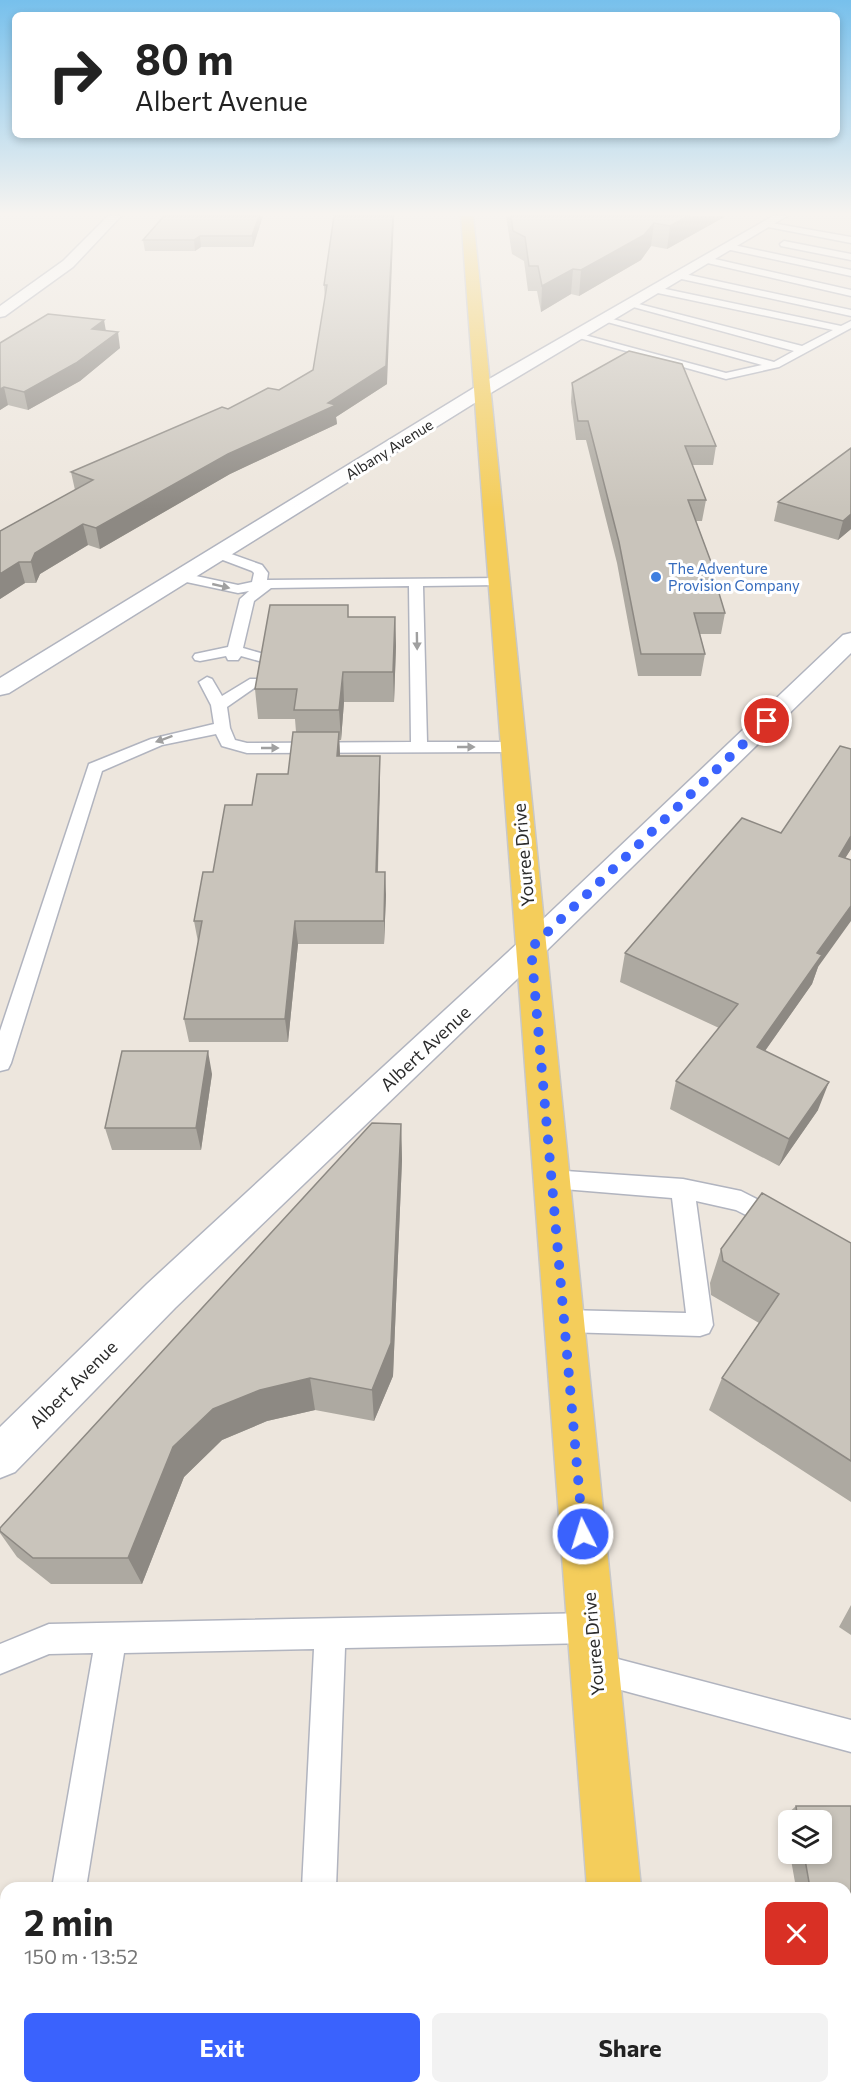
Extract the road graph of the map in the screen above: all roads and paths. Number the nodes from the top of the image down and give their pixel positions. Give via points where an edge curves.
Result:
1 (476, 314) edge
2 (616, 314) edge
3 (664, 314) edge
4 (782, 314) edge
5 (605, 320) junction
6 (847, 326) edge
7 (577, 336) junction
8 (804, 350) junction
9 (775, 365) junction
10 (483, 390) junction
11 (220, 554) junction
12 (182, 577) junction
13 (499, 581) junction
14 (416, 582) junction
15 (264, 584) junction
16 (851, 640) edge
17 (234, 653) junction
18 (207, 657) dead end
19 (259, 657) edge
20 (200, 682) dead end
21 (229, 682) dead end
22 (255, 682) edge
23 (0, 688) edge
24 (219, 705) junction
25 (222, 729) junction
26 (419, 747) junction
27 (513, 747) junction
28 (531, 948) junction
29 (0, 1063) edge
30 (551, 1179) junction
31 (683, 1189) junction
32 (791, 1228) edge
33 (564, 1321) junction
34 (0, 1457) edge
35 (591, 1628) junction
36 (330, 1634) junction
37 (111, 1637) junction
38 (0, 1659) edge
39 (595, 1668) junction
40 (851, 1736) edge
41 (70, 1882) edge
42 (319, 1882) edge
43 (613, 1882) edge

1 - 10 main road, Youree Drive
2 - 5 street, Albany Avenue
3 - 8 lane
4 - 6 lane
5 - 7 street, Albany Avenue
5 - 9 lane
6 - 8 lane
7 - 9 lane via 726,376
7 - 10 street, Albany Avenue
8 - 9 lane
10 - 11 street, Albany Avenue
10 - 13 main road, Youree Drive
11 - 12 street, Albany Avenue
11 - 15 lane via 256,568
12 -> 15 lane via 238,589
12 - 23 street, Albany Avenue
13 - 14 lane
13 - 27 main road, Youree Drive
14 - 15 lane
14 -> 26 lane
15 - 17 lane via 247,599
16 - 28 street, Albert Avenue
17 - 18 lane
17 - 19 lane
20 - 24 lane
21 - 24 lane
22 - 24 lane
24 - 25 lane
25 -> 26 lane via 228,743 247,748
25 -> 29 lane via 181,734 95,768
26 -> 27 lane
27 - 28 main road, Youree Drive
28 - 30 main road, Youree Drive
28 - 34 street, Albert Avenue via 160,1296
30 - 31 lane
30 - 33 main road, Youree Drive
31 - 32 lane via 741,1201
31 - 33 lane via 700,1325
33 - 35 main road, Youree Drive
35 - 36 lane
35 - 39 main road, Youree Drive
36 - 37 lane
36 - 42 lane
37 - 38 lane via 49,1638
37 - 41 lane
39 - 40 lane
39 - 43 main road, Youree Drive

